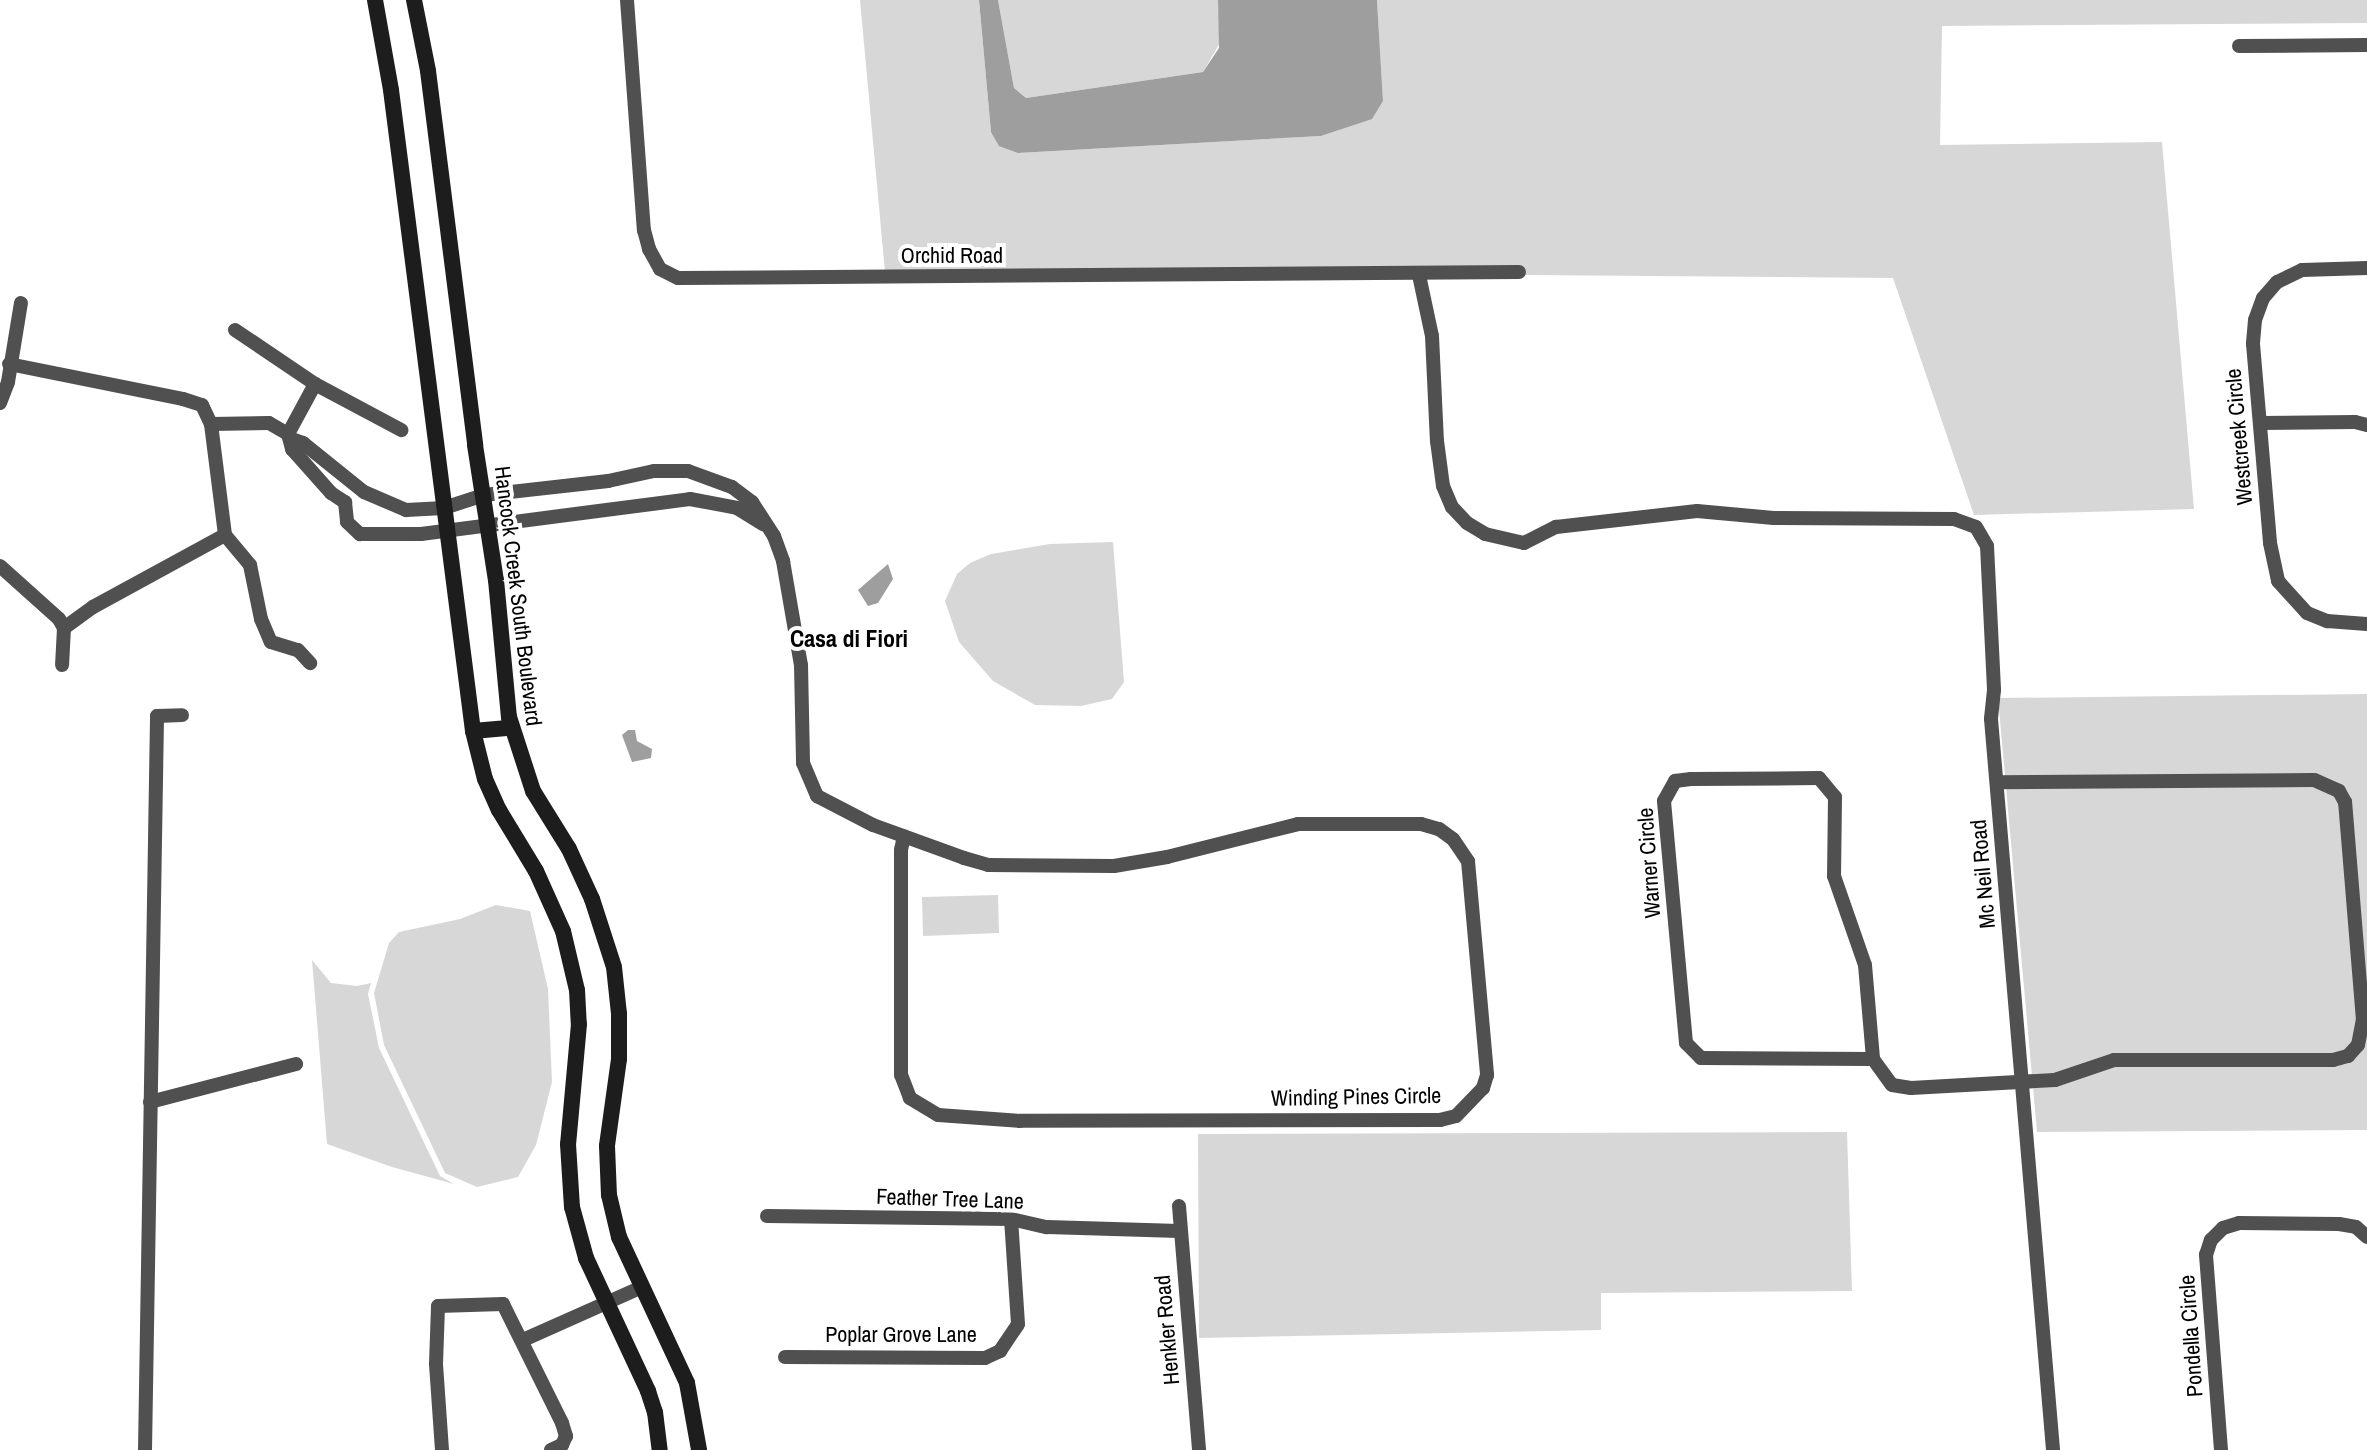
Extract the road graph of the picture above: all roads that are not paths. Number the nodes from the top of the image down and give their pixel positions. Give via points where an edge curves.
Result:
1 (375, 0) edge
2 (414, 0) edge
3 (627, 0) edge
4 (2367, 45) edge
5 (2239, 46) dead end
6 (2367, 268) edge
7 (1519, 272) dead end
8 (1419, 275) junction
9 (21, 303) dead end
10 (235, 330) dead end
11 (9, 364) junction
12 (315, 384) junction
13 (0, 403) edge
14 (2261, 423) junction
15 (211, 424) junction
16 (2367, 425) edge
17 (401, 430) dead end
18 (290, 437) junction
19 (484, 495) junction
20 (444, 508) junction
21 (488, 526) junction
22 (447, 529) junction
23 (225, 535) junction
24 (774, 536) junction
25 (0, 566) edge
26 (2367, 624) edge
27 (64, 628) junction
28 (310, 663) dead end
29 (62, 665) dead end
30 (182, 715) dead end
31 (511, 728) junction
32 (473, 731) junction
33 (1997, 782) junction
34 (904, 836) junction
35 (1873, 1059) junction
36 (296, 1064) dead end
37 (2023, 1081) junction
38 (150, 1102) junction
39 (1179, 1206) dead end
40 (767, 1216) dead end
41 (1011, 1219) junction
42 (1179, 1231) junction
43 (2367, 1237) edge
44 (642, 1287) junction
45 (606, 1303) junction
46 (523, 1340) junction
47 (785, 1357) dead end
48 (145, 1450) edge
49 (442, 1450) edge
50 (551, 1450) edge
51 (660, 1450) edge
52 (699, 1450) edge
53 (1199, 1450) edge
54 (2053, 1450) edge
55 (2221, 1450) edge

1 - 20 street
2 - 19 street, Hancock Creek South Boulevard
3 - 8 street, Orchid Road via 644,230 660,269 678,278
4 - 5 street
6 - 14 street, Westcreek Circle via 2302,270 2277,282 2263,298 2253,344
7 - 8 street, Orchid Road
8 - 33 street, Mc Neil Road via 1432,336 1443,486 1467,523 1495,537 1524,543 1556,527 1697,511 1954,519 1976,527 1987,546
9 - 11 street
10 - 12 street
11 - 13 street
11 - 15 street via 183,399 202,405
12 - 17 street
12 - 18 street
14 - 16 street
14 - 26 street, Westcreek Circle via 2271,555 2278,581 2307,613 2327,621
15 - 18 street, Winding Pines Circle via 269,423
15 - 23 street
18 - 20 street, Winding Pines Circle via 364,492 406,510
18 - 22 street via 292,449 345,502 347,522 360,534
19 - 20 street, Winding Pines Circle
19 - 21 street, Hancock Creek South Boulevard
19 - 24 street, Winding Pines Circle via 688,471 719,480 752,502
20 - 22 street
21 - 22 street
21 - 24 street via 707,500 737,508
21 - 31 street, Hancock Creek South Boulevard
22 - 32 street
23 - 27 street
23 - 28 street via 250,565 271,642 298,650
24 - 34 street, Winding Pines Circle via 798,631 803,763 810,785 829,804
25 - 27 street
27 - 29 street
30 - 38 street via 157,716
31 - 32 street
31 - 44 street, Hancock Creek South Boulevard via 533,791 592,899 614,967 619,1059 607,1146 609,1195 619,1237
32 - 45 street via 499,810 548,894 577,990 580,1035 568,1144 572,1207
33 - 37 street, Mc Neil Road
33 - 37 street via 2314,780 2339,791 2346,817 2363,1020 2358,1045 2348,1056 2114,1060 2069,1077
34 - 34 street, Winding Pines Circle via 988,865 1114,866 1298,824 1421,824 1439,829 1468,861 1487,1075 1483,1088 1456,1116 1440,1120 1020,1121 938,1115 910,1098 901,1075
35 - 35 street, Warner Circle via 1865,965 1834,876 1835,797 1819,778 1675,781 1664,801 1686,1043 1701,1058
35 - 37 street via 1892,1085
36 - 38 street
37 - 54 street, Mc Neil Road
38 - 48 street
39 - 42 street, Henkler Road
40 - 41 street, Feather Tree Lane
41 - 42 street, Feather Tree Lane via 1047,1227
41 - 47 street, Poplar Grove Lane via 1018,1324 1000,1351 985,1358
42 - 53 street, Henkler Road
43 - 55 street, Pondella Circle via 2356,1227 2339,1224 2239,1223 2223,1228 2211,1240 2206,1255
44 - 45 street
44 - 52 street, Hancock Creek South Boulevard via 687,1383
45 - 46 street
45 - 51 street via 648,1391
46 - 49 street via 503,1304 438,1306
46 - 50 street via 566,1436

